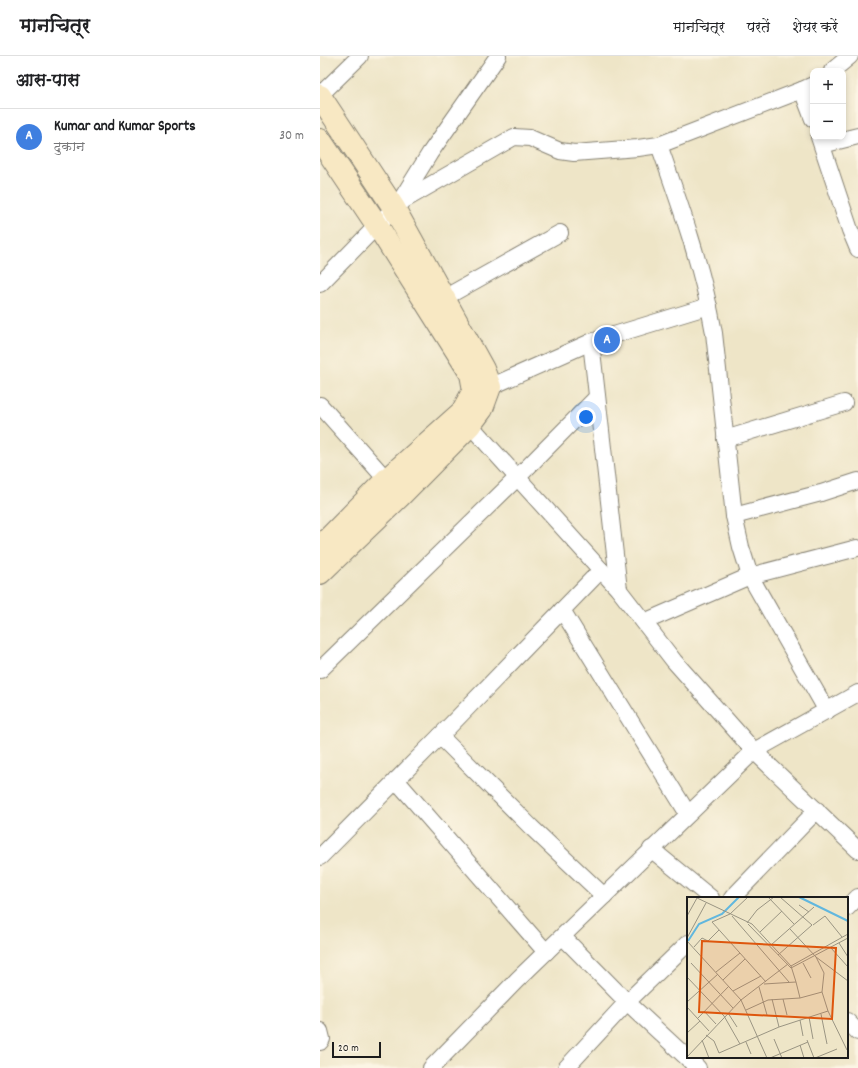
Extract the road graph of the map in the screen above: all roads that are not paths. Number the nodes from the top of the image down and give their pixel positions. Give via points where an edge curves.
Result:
1 (360, 56) edge
2 (498, 56) edge
3 (850, 56) edge
4 (836, 68) edge
5 (808, 88) edge
6 (320, 95) edge
7 (811, 104) edge
8 (858, 136) edge
9 (320, 140) edge
10 (821, 141) edge
11 (659, 145) junction
12 (396, 206) junction
13 (377, 225) junction
14 (854, 229) edge
15 (560, 233) dead end
16 (858, 249) edge
17 (320, 284) edge
18 (444, 298) junction
19 (709, 306) junction
20 (591, 342) junction
21 (482, 388) junction
22 (597, 396) junction
23 (844, 402) dead end
24 (320, 405) edge
25 (466, 418) junction
26 (725, 439) junction
27 (517, 478) junction
28 (858, 481) edge
29 (393, 488) junction
30 (734, 516) junction
31 (320, 547) edge
32 (857, 548) edge
33 (601, 570) junction
34 (320, 573) edge
35 (750, 576) junction
36 (618, 590) junction
37 (562, 610) junction
38 (644, 622) junction
39 (320, 670) edge
40 (858, 693) edge
41 (827, 711) junction
42 (440, 736) junction
43 (754, 751) junction
44 (396, 780) junction
45 (818, 810) junction
46 (688, 814) junction
47 (856, 844) edge
48 (651, 849) junction
49 (320, 857) edge
50 (604, 896) junction
51 (710, 897) edge
52 (733, 897) edge
53 (858, 897) edge
54 (848, 907) edge
55 (563, 937) junction
56 (687, 943) edge
57 (546, 952) junction
58 (627, 1002) junction
59 (320, 1031) edge
60 (320, 1042) edge
61 (687, 1056) edge
62 (431, 1068) edge
63 (566, 1068) edge

1 - 6 street
2 - 12 street
3 - 4 street
5 - 7 street
5 - 11 street
6 - 12 street
8 - 10 street
9 - 13 street
10 - 14 street
11 - 12 street via 574,153 560,151 530,138 514,137
11 - 19 street via 697,258
12 - 13 street
12 - 18 street
13 - 17 street
13 - 21 street
14 - 16 street
15 - 18 street
18 - 21 street via 483,369
19 - 20 street
19 - 26 street
20 - 21 street
20 - 22 street
21 - 25 street
22 - 27 street
22 - 36 street
23 - 26 street
24 - 29 street
25 - 27 street
25 - 29 street
26 - 30 street
27 - 33 street
27 - 39 street
28 - 30 street
29 - 31 street
29 - 34 street
30 - 35 street
32 - 35 street
33 - 36 street
33 - 37 street
35 - 38 street
35 - 41 street
36 - 38 street
37 - 42 street
37 - 46 street
38 - 43 street via 674,661
40 - 41 street
41 - 43 street
42 - 44 street
42 - 50 street
43 - 45 street
43 - 46 street
44 - 49 street
44 - 57 street
45 - 47 street
45 - 52 street
46 - 48 street
48 - 50 street
48 - 51 street
50 - 55 street
53 - 54 street
55 - 57 street
55 - 58 street
56 - 58 street
57 - 62 street
58 - 61 street
58 - 63 street
59 - 60 street

